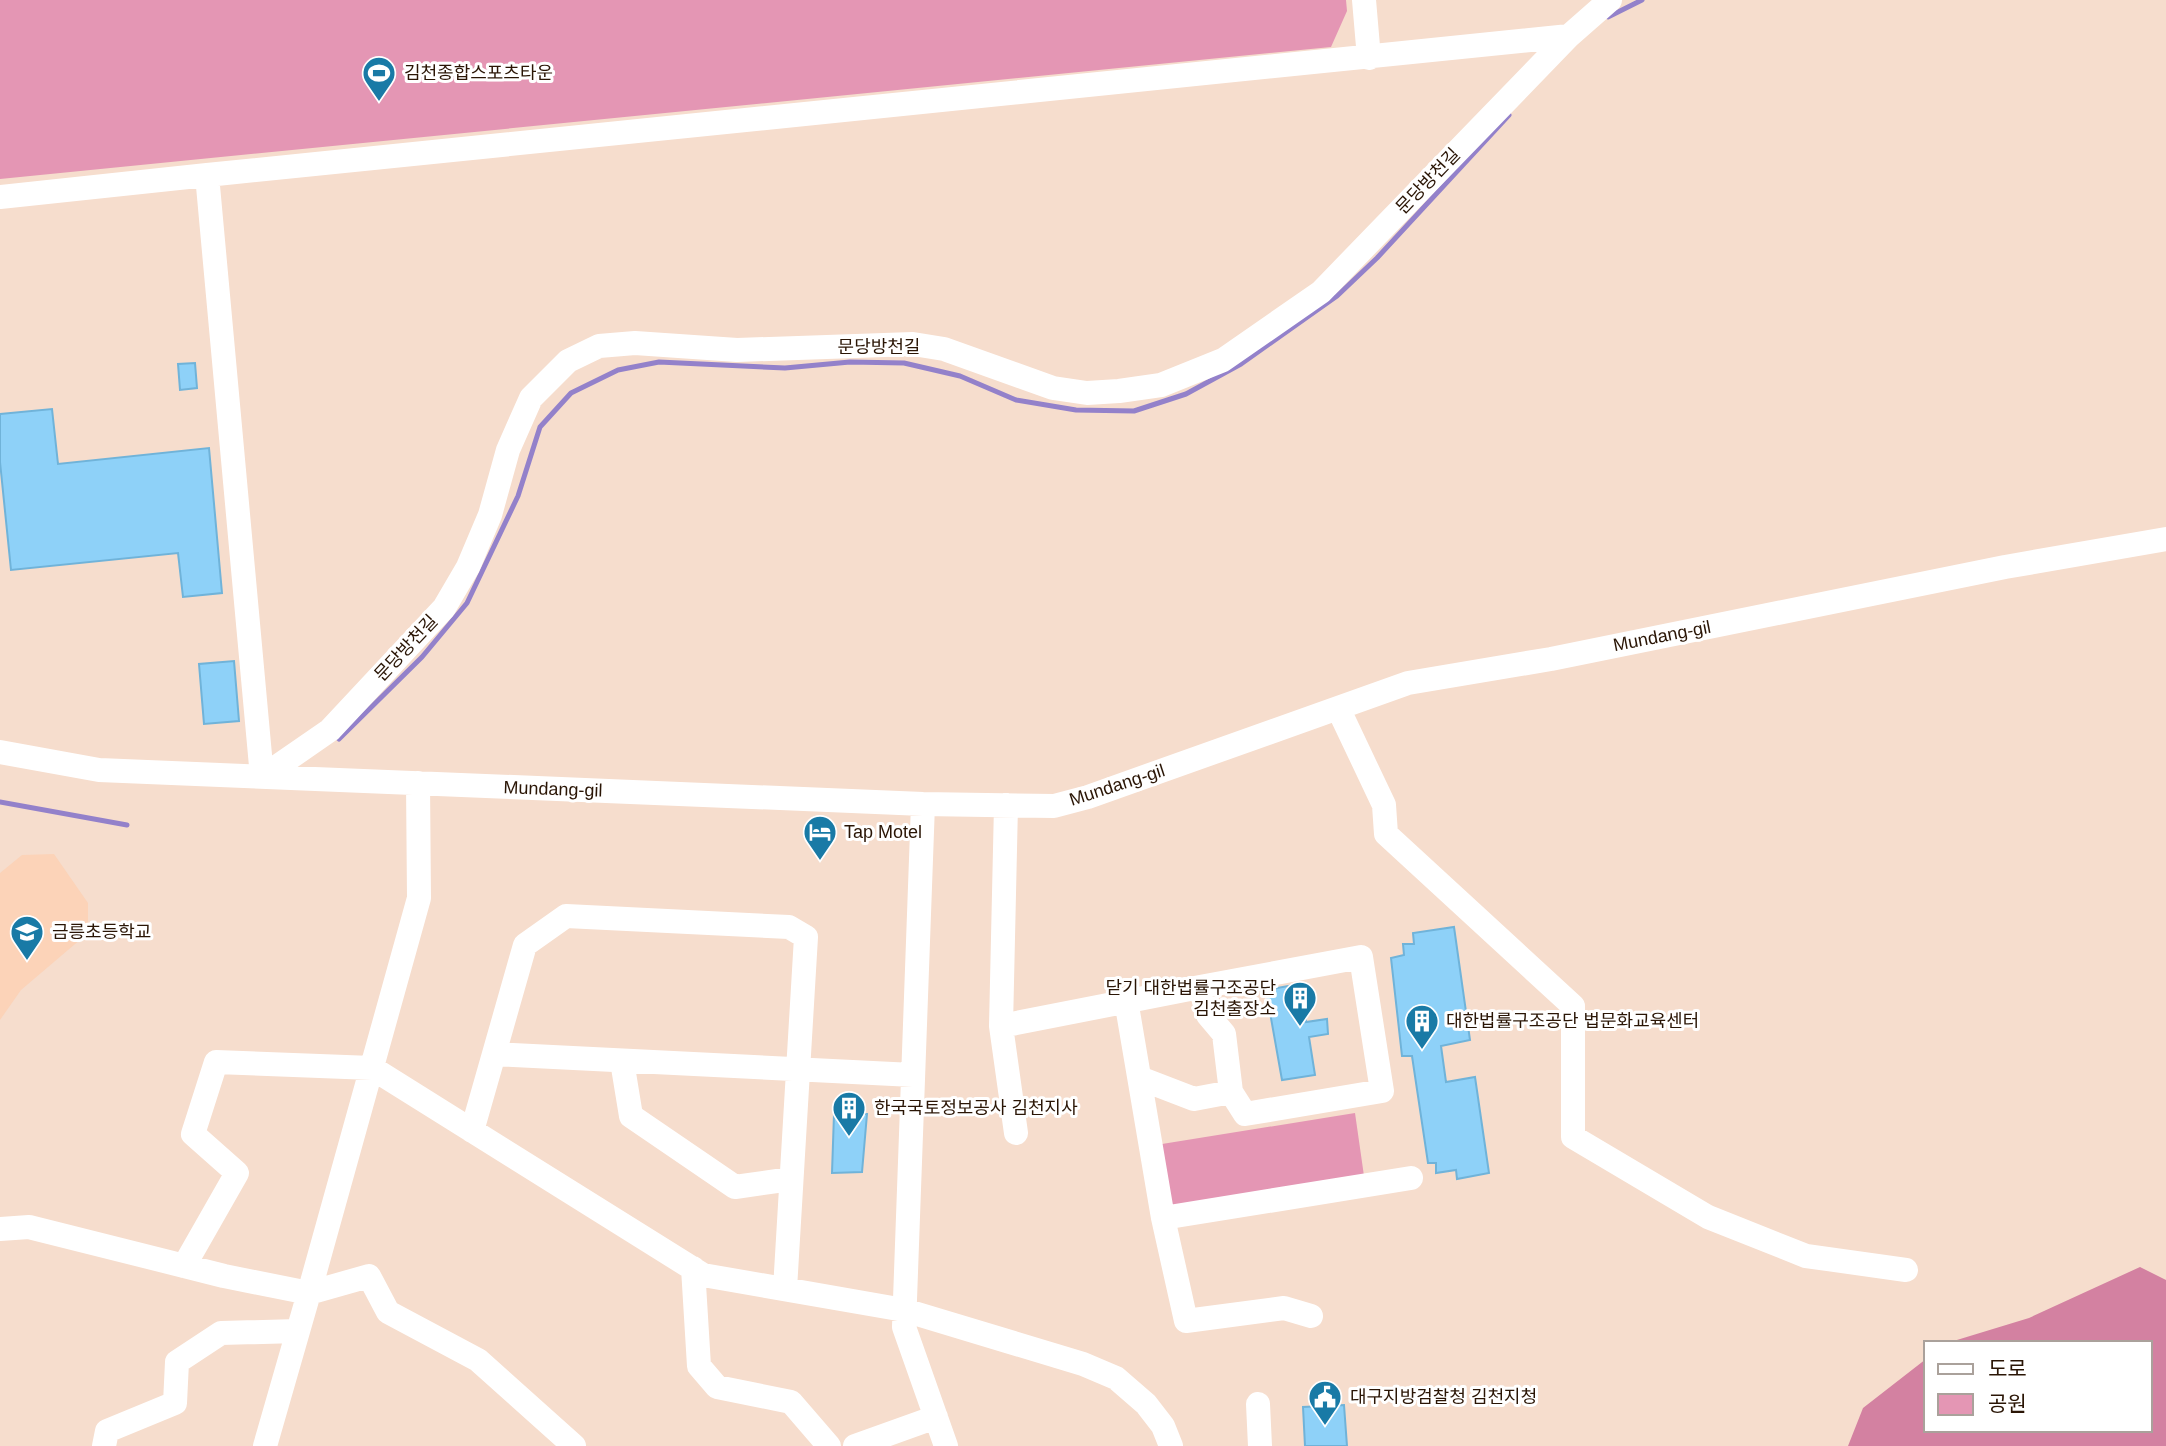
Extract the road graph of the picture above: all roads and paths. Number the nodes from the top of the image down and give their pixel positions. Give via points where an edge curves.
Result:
1 (1364, 0) edge
2 (1610, 0) edge
3 (1569, 36) junction
4 (1369, 58) junction
5 (207, 176) junction
6 (0, 197) edge
7 (2166, 539) edge
8 (1338, 708) junction
9 (0, 752) edge
10 (262, 776) junction
11 (418, 783) junction
12 (923, 804) junction
13 (1006, 805) junction
14 (1200, 987) junction
15 (1126, 1000) junction
16 (1001, 1026) junction
17 (494, 1055) junction
18 (622, 1061) junction
19 (372, 1068) junction
20 (798, 1069) junction
21 (913, 1075) junction
22 (1142, 1079) junction
23 (1231, 1092) junction
24 (472, 1131) junction
25 (1016, 1133) dead end
26 (1411, 1178) dead end
27 (792, 1179) junction
28 (1163, 1218) junction
29 (0, 1228) edge
30 (184, 1266) junction
31 (693, 1268) junction
32 (1906, 1270) dead end
33 (785, 1289) junction
34 (309, 1293) junction
35 (904, 1310) junction
36 (1311, 1316) dead end
37 (298, 1331) junction
38 (1258, 1404) dead end
39 (936, 1417) junction
40 (104, 1446) edge
41 (265, 1446) edge
42 (574, 1446) edge
43 (828, 1446) edge
44 (855, 1446) edge
45 (946, 1446) edge
46 (1171, 1446) edge
47 (1260, 1446) edge

1 - 4 street
2 - 3 street, 문당방천길
3 - 4 street
3 - 10 street, 문당방천길 via 1321,292 1223,359 1173,380 1087,393 1053,388 944,349 913,344 737,350 635,343 599,346 568,361 531,398 508,450 490,515 468,567 443,608 330,730
4 - 5 street
5 - 6 street
5 - 10 street
7 - 8 street, Mundang-gil via 1408,683
8 - 13 street, Mundang-gil via 1088,797 1054,806
8 - 32 street via 1384,805 1386,834 1573,1006 1573,1137 1708,1217 1806,1256
9 - 10 street, Mundang-gil via 99,770
10 - 11 street, Mundang-gil
11 - 12 street, Mundang-gil
11 - 19 street via 419,898
12 - 13 street, Mundang-gil
12 - 21 street
13 - 16 street
14 - 15 street
14 - 23 street via 1208,1015 1224,1034
14 - 23 street via 1361,957 1382,1091 1245,1114
15 - 16 street
15 - 22 street
16 - 25 street
17 - 18 street
17 - 20 street via 525,945 566,916 789,927 806,937
17 - 24 street
18 - 20 street
18 - 27 street via 631,1116 735,1187
19 - 24 street
19 - 30 street via 216,1062 193,1133 237,1173
19 - 34 street
20 - 21 street
20 - 27 street
21 - 35 street
22 - 23 street via 1194,1099
22 - 28 street
24 - 31 street
26 - 28 street
27 - 33 street
28 - 36 street via 1186,1321 1284,1308
29 - 30 street via 29,1227
30 - 34 street
31 - 33 street via 703,1275
31 - 43 street via 699,1366 717,1387 791,1402
33 - 35 street
34 - 37 street
34 - 42 street via 369,1276 388,1312 478,1360
35 - 39 street via 904,1327
35 - 46 street via 1116,1378 1146,1404
37 - 40 street via 221,1333 177,1362 175,1403 107,1431
37 - 41 street
38 - 47 street
39 - 44 street
39 - 45 street

